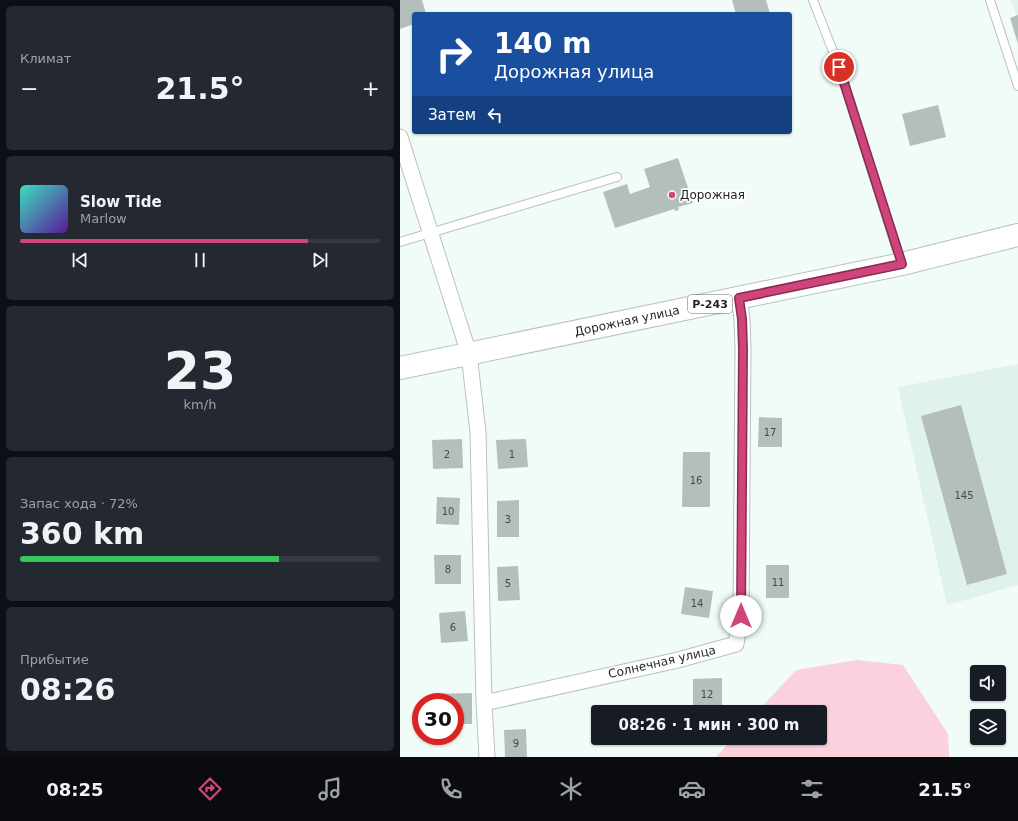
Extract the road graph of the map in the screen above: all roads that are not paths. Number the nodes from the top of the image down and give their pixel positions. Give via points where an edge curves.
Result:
1 (813, 0) edge
2 (990, 0) edge
3 (1018, 86) edge
4 (400, 137) edge
5 (618, 177) dead end
6 (430, 233) junction
7 (1018, 235) edge
8 (400, 242) edge
9 (902, 264) junction
10 (739, 298) junction
11 (469, 354) junction
12 (400, 368) edge
13 (484, 703) junction
14 (487, 757) edge

1 - 9 lane via 839,67
2 - 3 lane
4 - 6 street
5 - 6 lane
6 - 8 lane
6 - 11 street
7 - 9 highway, Дорожная улица / Р-243
9 - 10 highway, Дорожная улица / Р-243
10 - 11 highway, Дорожная улица / Р-243
10 - 13 street, Солнечная улица via 743,349 741,608 736,644 678,660
11 - 12 highway, Дорожная улица / Р-243
11 - 13 street via 478,432
13 - 14 street

